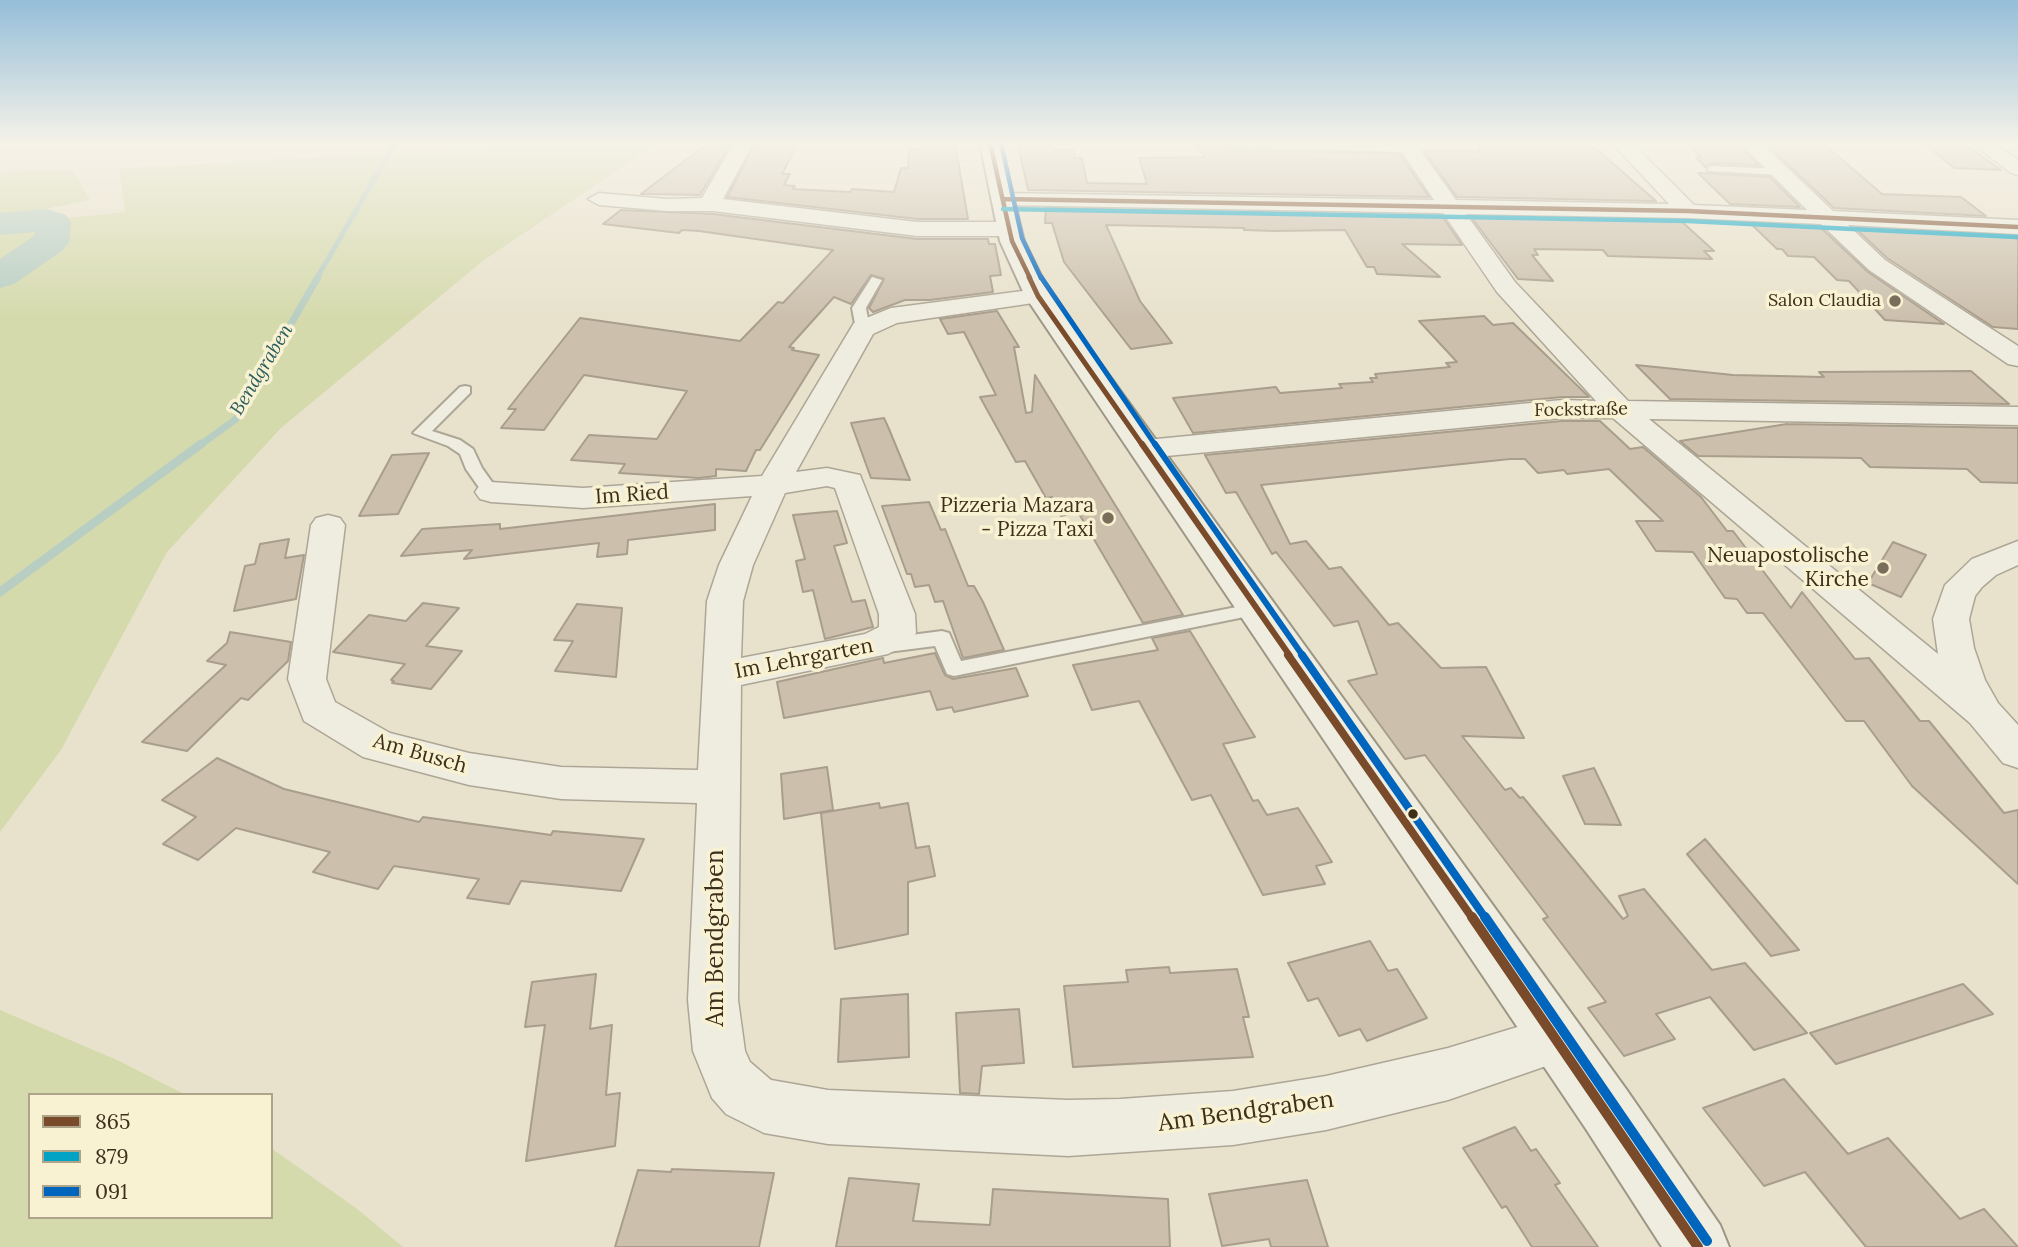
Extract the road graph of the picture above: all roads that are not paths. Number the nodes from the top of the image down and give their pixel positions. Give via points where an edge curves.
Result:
1 (624, 201) edge
2 (1003, 201) edge
3 (1447, 201) edge
4 (1678, 201) edge
5 (1809, 201) edge
6 (715, 204) joint
7 (1451, 206) junction
8 (1688, 211) junction
9 (1006, 214) junction
10 (1827, 218) junction
11 (2018, 227) edge
12 (876, 280) dead end
13 (1038, 296) junction
14 (863, 328) junction
15 (2018, 358) edge
16 (465, 390) dead end
17 (1619, 409) junction
18 (2018, 416) edge
19 (1146, 449) junction
20 (773, 485) junction
21 (491, 492) joint
22 (328, 525) dead end
23 (2018, 552) edge
24 (1257, 609) junction
25 (875, 645) junction
26 (721, 675) junction
27 (1984, 713) junction
28 (2018, 752) edge
29 (717, 787) junction
30 (1557, 1039) junction
31 (1698, 1247) edge

1 - 6 street
2 - 9 main road
3 - 7 street
4 - 8 street
5 - 10 street
6 - 9 street via 910,229
7 - 8 street
7 - 9 street
7 - 17 street via 1514,297
8 - 10 street
9 - 13 main road via 1020,263
10 - 11 street
10 - 15 street via 1884,271
12 - 14 lane via 859,308
13 - 14 street via 891,316
13 - 19 main road
14 - 20 street, Am Bendgraben
16 - 21 lane via 421,433 467,452
17 - 18 street, Fockstraße
17 - 19 street, Fockstraße via 1505,413
17 - 27 street
19 - 24 main road
20 - 21 street, Im Ried via 583,498
20 - 25 street, Im Lehrgarten via 833,477 852,485 899,620 897,633
20 - 26 street, Am Bendgraben via 724,601
22 - 29 street, Am Busch via 307,679 318,711 378,746 468,769 561,783
23 - 27 street via 1984,567 1970,579 1952,609 1951,629 1960,666
24 - 25 lane via 954,669 942,638 891,647
24 - 30 main road
25 - 26 street, Im Lehrgarten
26 - 29 street, Am Bendgraben
27 - 28 street
29 - 30 street, Am Bendgraben via 716,1038 731,1080 764,1106 828,1116 1054,1128 1177,1123 1326,1103 1448,1074
30 - 31 main road

